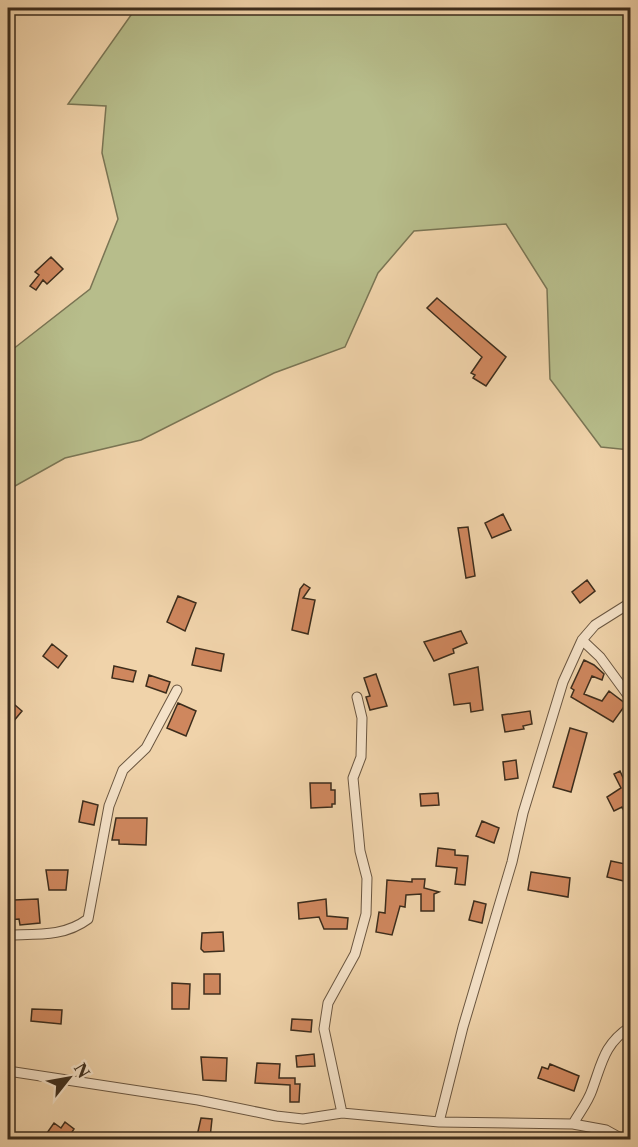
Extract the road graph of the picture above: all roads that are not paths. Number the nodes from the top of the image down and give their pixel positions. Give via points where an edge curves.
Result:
1 (630, 603) edge
2 (582, 640) junction
3 (177, 690) dead end
4 (357, 697) dead end
5 (630, 698) edge
6 (8, 934) edge
7 (630, 1027) edge
8 (8, 1071) edge
9 (342, 1113) junction
10 (439, 1122) junction
11 (573, 1124) junction
12 (624, 1140) edge

1 - 2 street via 595,625
2 - 5 street via 600,657
2 - 10 street via 562,682 526,802
3 - 6 street via 146,748 123,770 109,806 88,919 56,934
4 - 9 street via 362,718 361,757 352,778 360,852 367,878 366,914 355,954 328,1003 324,1029
7 - 11 street via 603,1054 591,1093
8 - 9 street via 276,1116 303,1119
9 - 10 street
10 - 11 street
11 - 12 street via 606,1130

